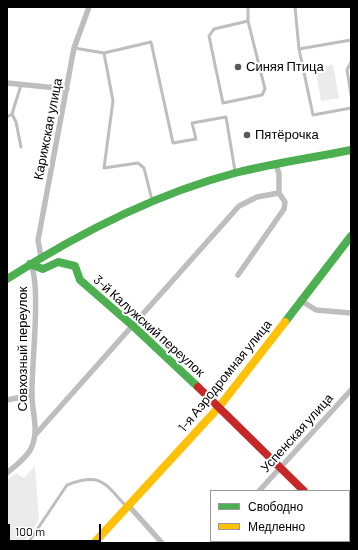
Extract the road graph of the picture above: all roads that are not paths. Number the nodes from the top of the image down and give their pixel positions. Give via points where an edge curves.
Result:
1 (89, 7) edge
2 (248, 7) edge
3 (295, 7) edge
4 (248, 21) junction
5 (351, 40) edge
6 (74, 48) junction
7 (299, 49) junction
8 (104, 53) junction
9 (351, 62) edge
10 (7, 84) edge
11 (20, 85) junction
12 (67, 89) junction
13 (351, 95) edge
14 (351, 108) edge
15 (12, 114) junction
16 (7, 117) edge
17 (21, 147) dead end
18 (351, 150) edge
19 (276, 164) junction
20 (235, 173) junction
21 (279, 194) junction
22 (152, 201) junction
23 (351, 236) edge
24 (41, 257) junction
25 (30, 264) junction
26 (238, 275) dead end
27 (7, 279) edge
28 (300, 300) junction
29 (351, 313) edge
30 (133, 326) junction
31 (351, 390) edge
32 (32, 395) junction
33 (7, 400) edge
34 (219, 407) junction
35 (36, 434) junction
36 (280, 468) junction
37 (7, 473) edge
38 (260, 490) edge
39 (303, 490) edge
40 (128, 507) junction
41 (28, 543) edge
42 (94, 543) edge
43 (162, 543) edge

1 - 6 street, Карижская улица
2 - 4 lane
3 - 7 lane
4 - 4 lane via 214,29 209,36 223,103 262,95 265,88
5 - 7 lane
6 - 8 lane
6 - 12 street, Карижская улица
7 - 14 lane via 313,115
8 - 20 lane via 151,42 173,144 196,139 192,123 226,117
8 - 22 lane via 113,101 104,168 138,163 144,168
9 - 13 lane via 347,70
10 - 11 street
11 - 12 street
11 - 15 lane
12 - 24 street, Карижская улица via 38,240
15 - 16 lane
15 - 17 lane
18 - 19 street
19 - 20 street
19 - 21 street
20 - 22 street via 190,186
21 - 26 street via 284,202 284,209
21 - 30 street via 257,197 239,206
22 - 24 street
23 - 28 street, 1-я Аэродромная улица
24 - 25 street
25 - 27 street
25 - 30 street, 3-й Калужский переулок via 42,269 58,262 75,266 80,280
25 - 32 street, Совхозный переулок via 34,270 35,292
28 - 29 street via 316,310
28 - 34 street, 1-я Аэродромная улица
30 - 34 street, 3-й Калужский переулок
30 - 35 street
31 - 36 street, Успенская улица
32 - 33 street
32 - 35 street, Совхозный переулок
34 - 36 street, 3-й Калужский переулок
34 - 40 street, 1-я Аэродромная улица
35 - 37 street via 32,448
36 - 38 street, Успенская улица
36 - 39 street, 3-й Калужский переулок
40 - 41 lane via 102,481 94,478 67,485
40 - 42 street, 1-я Аэродромная улица
40 - 43 street

